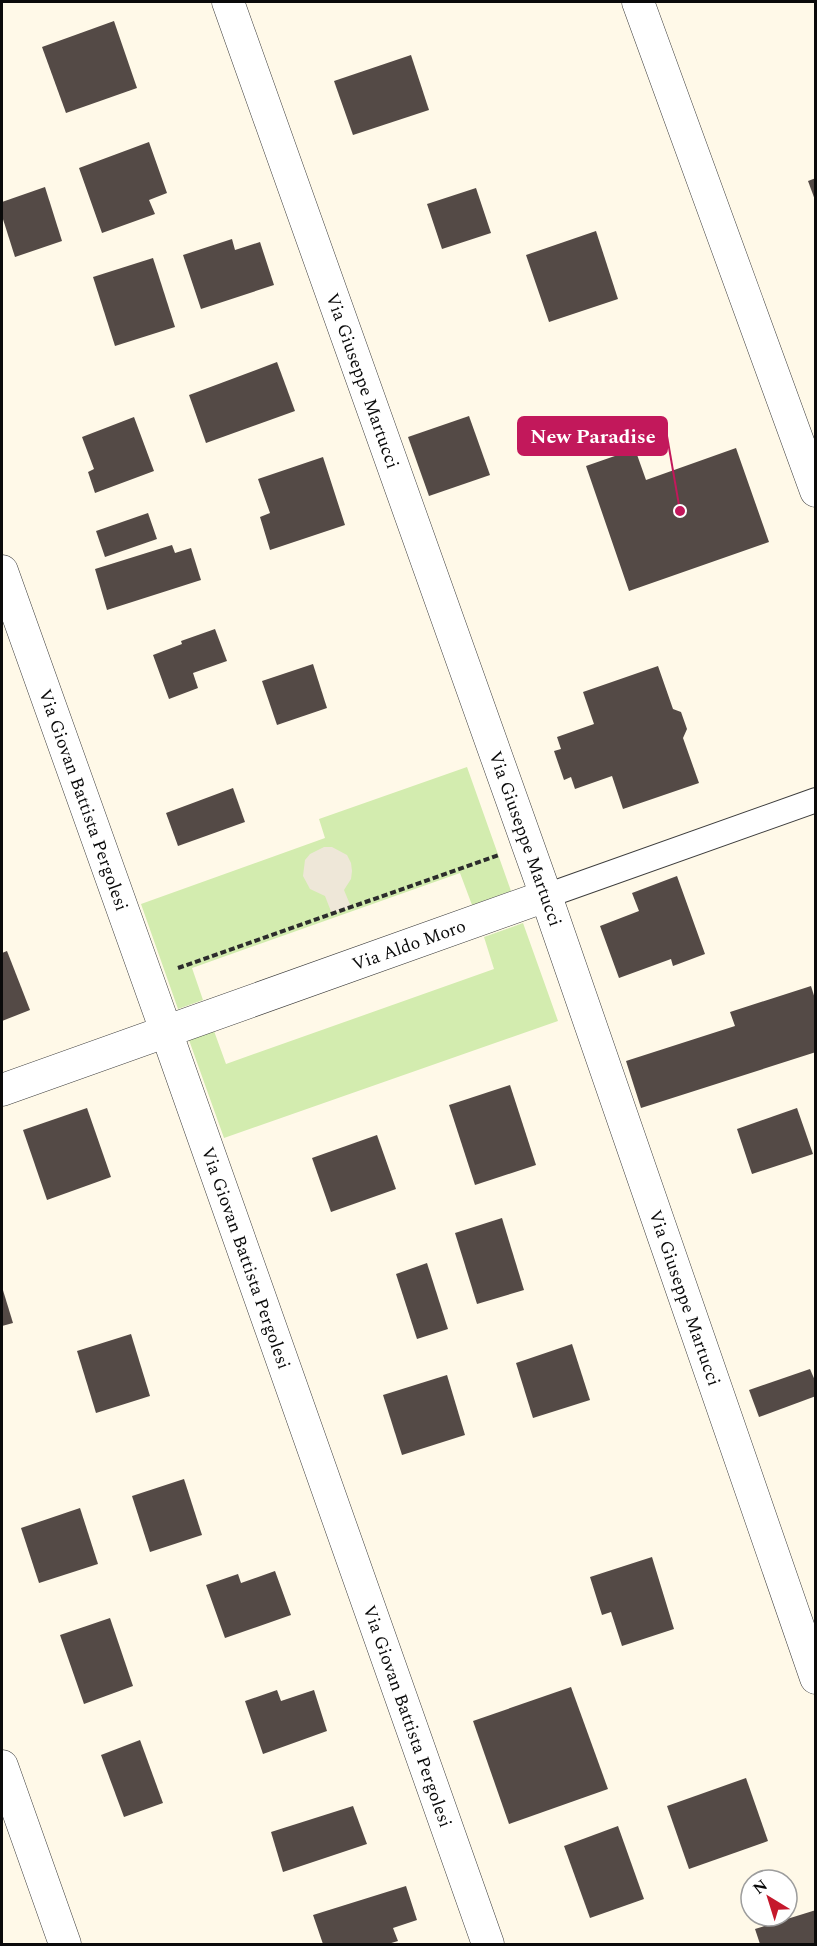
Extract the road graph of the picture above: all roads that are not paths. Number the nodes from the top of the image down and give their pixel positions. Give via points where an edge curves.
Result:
1 (228, 2) edge
2 (638, 2) edge
3 (816, 491) edge
4 (2, 571) edge
5 (816, 800) edge
6 (546, 896) junction
7 (166, 1031) junction
8 (2, 1090) edge
9 (816, 1678) edge
10 (2, 1766) edge
11 (65, 1944) edge
12 (488, 1944) edge

1 - 6 street, Via Giuseppe Martucci
2 - 3 street
4 - 7 street, Via Giovan Battista Pergolesi
5 - 6 street, Via Aldo Moro
6 - 7 street, Via Aldo Moro
6 - 9 street, Via Giuseppe Martucci
7 - 8 street, Via Aldo Moro
7 - 12 street, Via Giovan Battista Pergolesi
10 - 11 street

